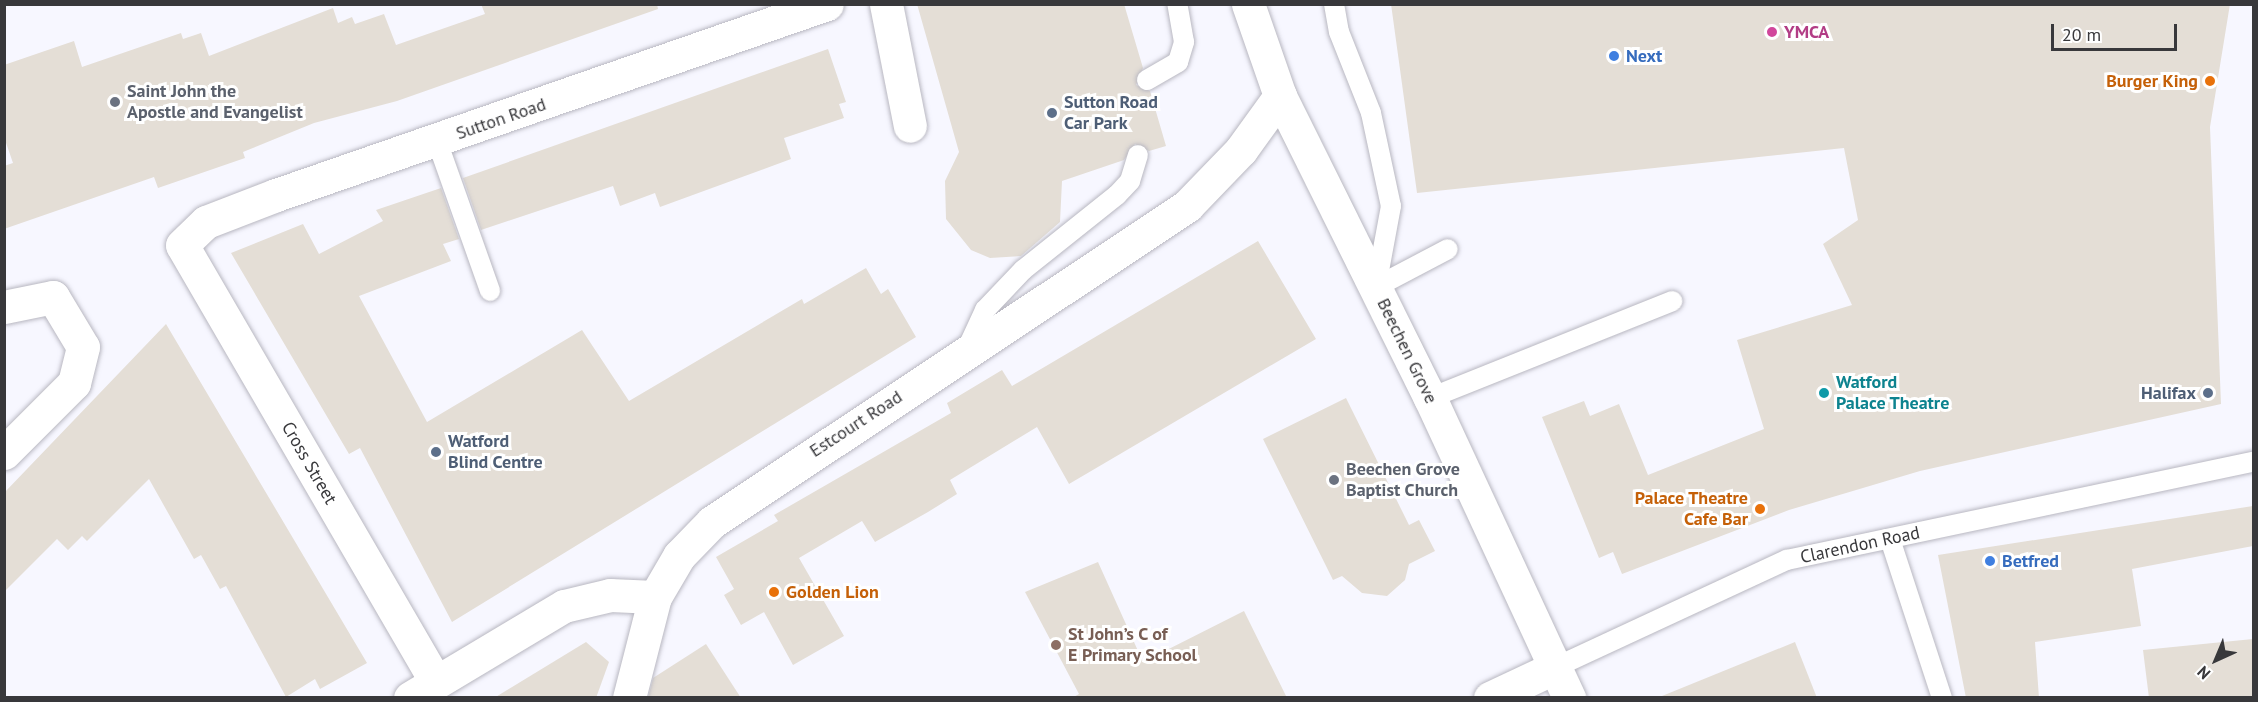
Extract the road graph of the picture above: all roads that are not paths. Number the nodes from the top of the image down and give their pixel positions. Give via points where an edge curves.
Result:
1 (827, 4) edge
2 (886, 4) edge
3 (1166, 4) edge
4 (1177, 4) edge
5 (1248, 4) edge
6 (1334, 4) edge
7 (1184, 42) junction
8 (1147, 80) dead end
9 (1280, 96) junction
10 (910, 126) dead end
11 (437, 141) junction
12 (1138, 155) dead end
13 (182, 245) joint
14 (1448, 249) dead end
15 (1376, 287) junction
16 (490, 291) dead end
17 (1672, 301) dead end
18 (14, 303) edge
19 (966, 352) junction
20 (1430, 398) junction
21 (4, 453) edge
22 (2253, 462) edge
23 (1890, 538) junction
24 (655, 597) junction
25 (1556, 668) junction
26 (423, 690) edge
27 (629, 698) edge
28 (1490, 698) edge
29 (1569, 698) edge
30 (1942, 698) edge

1 - 11 street, Sutton Road
2 - 10 street
3 - 7 lane
4 - 7 lane
5 - 9 street, Beechen Grove
6 - 15 lane via 1339,32 1371,113 1391,206
7 - 8 lane via 1178,62
9 - 15 street, Beechen Grove
9 - 19 street, Estcourt Road via 1241,150 1187,206
11 - 13 street, Sutton Road via 206,222
11 - 16 lane
12 - 19 lane via 1130,181 1117,195 1023,270 986,310
13 - 26 street, Cross Street
14 - 15 lane
15 - 20 street, Beechen Grove
17 - 20 lane
18 - 21 street via 53,297 83,347 74,383
19 - 24 street, Estcourt Road via 712,522 679,556
20 - 25 street, Beechen Grove
22 - 23 lane, Clarendon Road
23 - 25 lane, Clarendon Road via 1787,560
23 - 30 lane
24 - 26 street via 610,595 564,606
24 - 27 street, Estcourt Road
25 - 28 street, Clarendon Road
25 - 29 street, Beechen Grove

